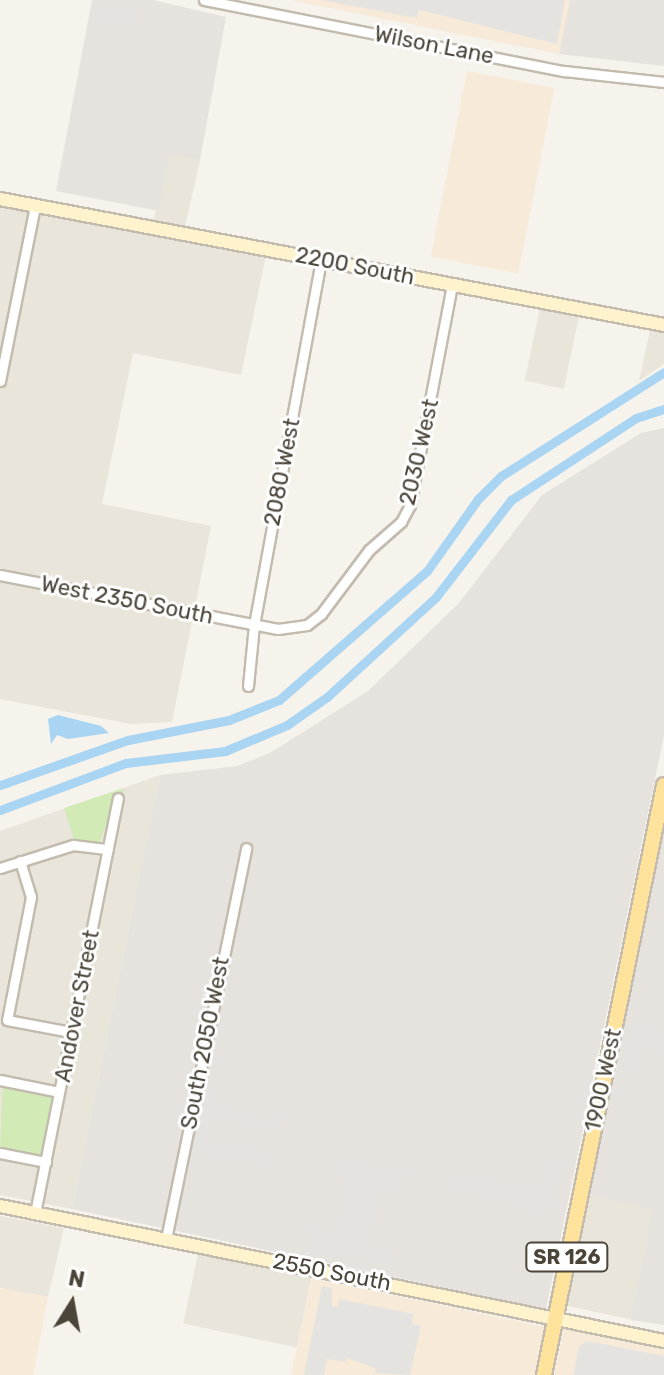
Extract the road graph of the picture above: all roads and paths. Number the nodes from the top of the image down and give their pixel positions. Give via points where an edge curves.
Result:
1 (204, 0) edge
2 (664, 82) edge
3 (0, 199) edge
4 (40, 207) junction
5 (321, 260) junction
6 (452, 285) junction
7 (664, 325) edge
8 (0, 381) edge
9 (0, 575) edge
10 (254, 625) junction
11 (248, 686) dead end
12 (664, 785) edge
13 (118, 798) dead end
14 (246, 848) dead end
15 (108, 849) junction
16 (20, 861) junction
17 (0, 868) edge
18 (71, 1032) junction
19 (0, 1082) edge
20 (59, 1092) junction
21 (0, 1153) edge
22 (46, 1162) junction
23 (0, 1206) edge
24 (35, 1213) junction
25 (166, 1239) junction
26 (555, 1319) junction
27 (664, 1341) edge
28 (544, 1375) edge

1 - 2 street, Wilson Lane via 552,69
3 - 4 street, 2200 South
4 - 5 street, 2200 South
4 - 8 street
5 - 6 street, 2200 South
5 - 10 street, 2080 West
6 - 7 street, 2200 South
6 - 10 street, 2030 West via 416,481 401,522 369,550 307,625
9 - 10 street, West 2350 South
10 - 11 street, 2080 West
12 - 26 main road, 1900 West / SR 126
13 - 15 street, Andover Street
14 - 25 street, South 2050 West
15 - 16 street via 73,845
15 - 18 street, Andover Street
16 - 17 street
16 - 18 street via 31,897 7,1020
18 - 20 street, Andover Street
19 - 20 street
20 - 22 street, Andover Street
21 - 22 street
22 - 24 street, Andover Street
23 - 24 street, 2550 South
24 - 25 street, 2550 South
25 - 26 street, 2550 South
26 - 27 street, 2550 South
26 - 28 main road, 1900 West / SR 126

